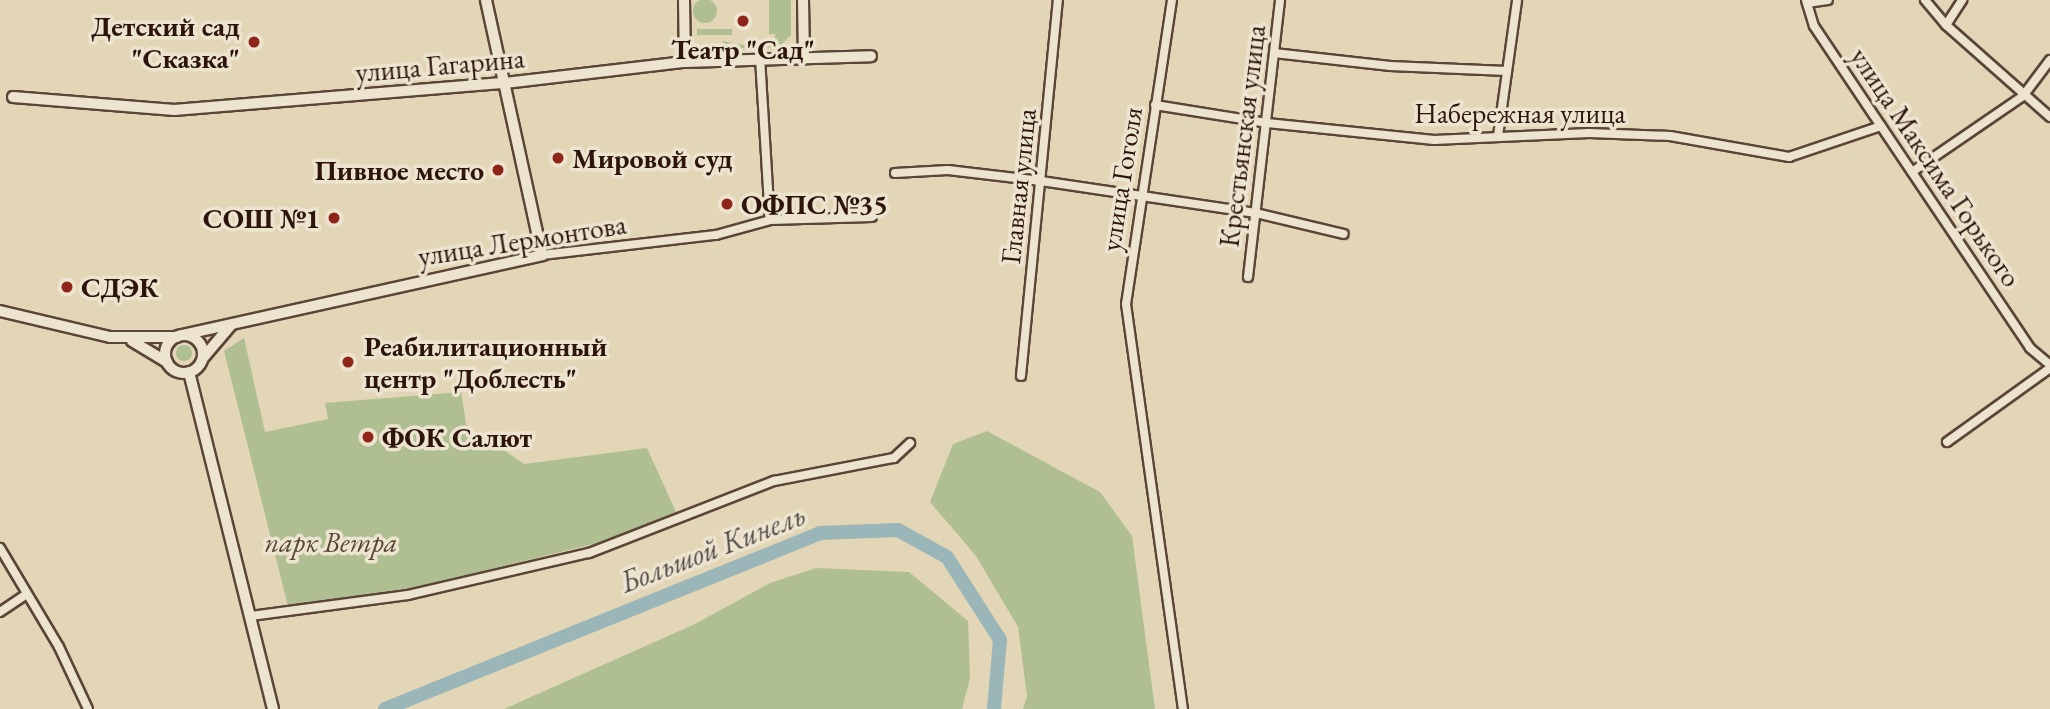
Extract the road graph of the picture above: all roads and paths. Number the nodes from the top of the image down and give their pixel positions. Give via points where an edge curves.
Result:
1 (486, 0) edge
2 (684, 0) edge
3 (803, 0) edge
4 (1058, 0) edge
5 (1172, 0) edge
6 (1280, 0) edge
7 (1517, 0) edge
8 (1828, 0) edge
9 (1925, 0) edge
10 (1962, 0) edge
11 (1806, 1) edge
12 (1946, 25) junction
13 (1274, 53) junction
14 (871, 56) dead end
15 (804, 57) junction
16 (760, 58) junction
17 (2050, 60) edge
18 (685, 62) junction
19 (1507, 71) junction
20 (505, 83) junction
21 (2023, 96) junction
22 (13, 97) dead end
23 (1155, 105) junction
24 (2050, 117) edge
25 (1267, 123) junction
26 (1881, 126) junction
27 (1498, 136) junction
28 (1912, 172) junction
29 (895, 173) dead end
30 (1041, 181) junction
31 (1139, 195) junction
32 (1256, 213) junction
33 (872, 217) dead end
34 (770, 219) junction
35 (1344, 234) dead end
36 (542, 255) junction
37 (1248, 277) dead end
38 (0, 312) edge
39 (233, 323) junction
40 (180, 336) junction
41 (125, 339) junction
42 (202, 359) junction
43 (167, 362) junction
44 (2050, 366) edge
45 (189, 372) junction
46 (1021, 376) dead end
47 (1947, 442) dead end
48 (910, 443) dead end
49 (0, 548) edge
50 (27, 594) junction
51 (0, 612) edge
52 (251, 616) junction
53 (88, 709) edge
54 (273, 709) edge
55 (1183, 709) edge

1 - 20 main road
2 - 18 street
3 - 15 street
4 - 30 street, Главная улица
5 - 23 street, улица Гоголя
6 - 13 street, Крестьянская улица
7 - 19 street
8 - 11 street, улица Максима Горького
9 - 12 street
10 - 12 street
11 - 26 street, улица Максима Горького via 1814,26
12 - 21 street
13 - 19 street via 1390,66
13 - 25 street, Крестьянская улица
14 - 15 street, улица Гагарина
15 - 16 street, улица Гагарина
16 - 18 street, улица Гагарина
16 - 34 street
17 - 21 street
18 - 20 street, улица Гагарина
19 - 27 street
20 - 22 street, улица Гагарина via 174,110
20 - 36 main road
21 - 24 street
21 - 28 street
23 - 25 street, Набережная улица
23 - 31 street, улица Гоголя
25 - 27 street, Набережная улица via 1434,140
25 - 32 street, Крестьянская улица
26 - 27 street, Набережная улица via 1789,157 1670,136
26 - 28 street, улица Максима Горького
28 - 44 street, улица Максима Горького via 2030,348
29 - 30 street via 947,170
30 - 31 street
30 - 46 street, Главная улица
31 - 32 street
31 - 55 street, улица Гоголя via 1126,304
32 - 35 street
32 - 37 street, Крестьянская улица
33 - 34 street, улица Лермонтова
34 - 36 street, улица Лермонтова via 716,235
36 - 39 main road, улица Лермонтова
38 - 41 street, улица Лермонтова
39 - 40 main road, улица Лермонтова
39 - 42 main road
40 - 41 street, улица Лермонтова
40 - 42 main road via 199,342
40 - 43 main road via 168,345
41 - 43 street via 145,345
42 - 45 main road
43 - 45 main road via 176,371
44 - 47 street
45 - 52 main road
48 - 52 street via 894,458 774,481 589,552 408,594
49 - 50 street
50 - 51 street
50 - 53 street
52 - 54 main road

